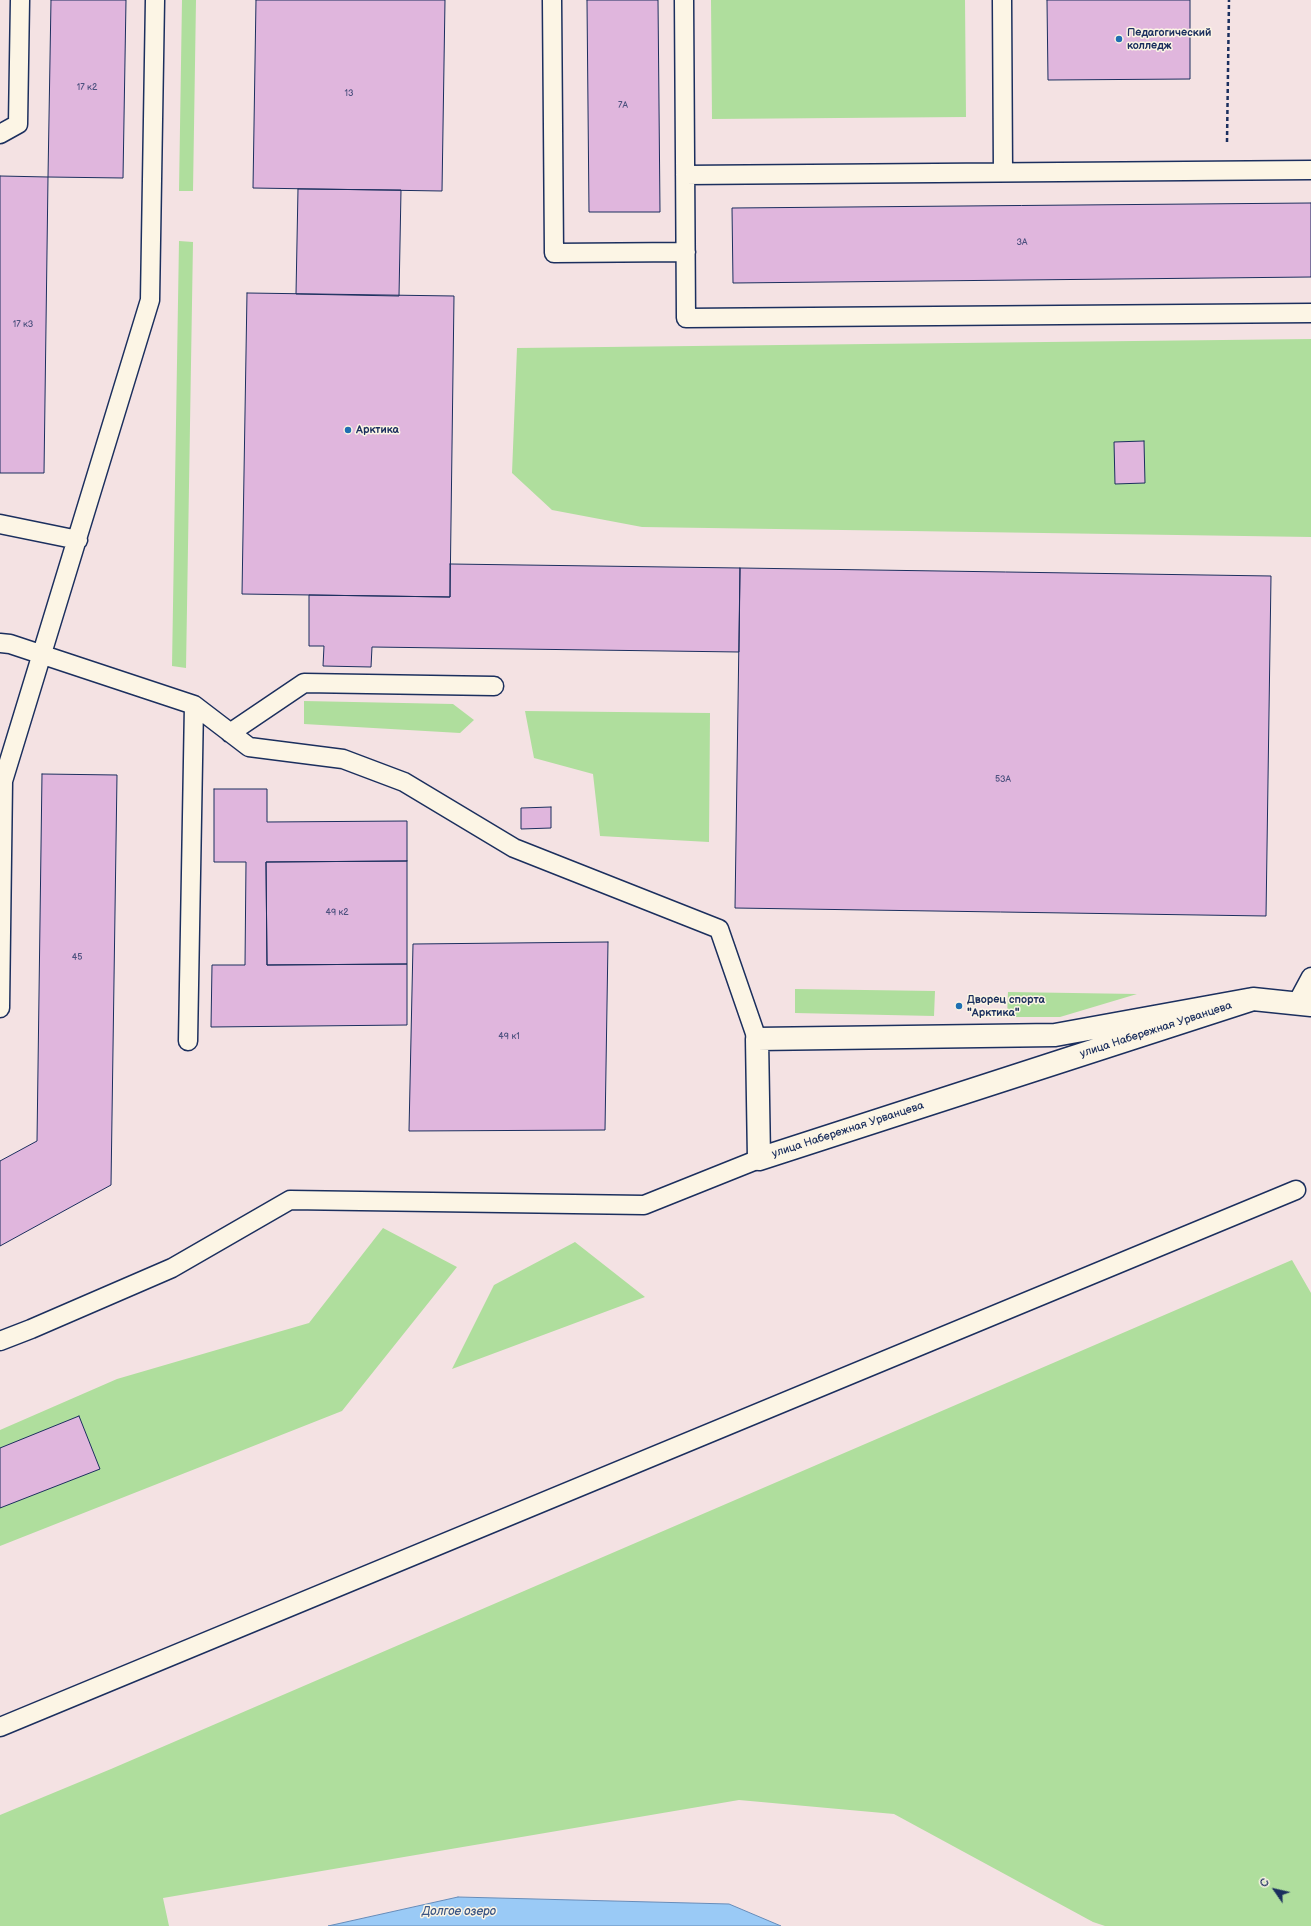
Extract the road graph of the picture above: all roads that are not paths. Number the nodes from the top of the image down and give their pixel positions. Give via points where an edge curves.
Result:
1 (20, 0) edge
2 (155, 0) edge
3 (552, 0) edge
4 (684, 0) edge
5 (1002, 0) edge
6 (0, 134) edge
7 (1311, 170) edge
8 (1003, 172) junction
9 (685, 175) junction
10 (686, 252) junction
11 (1311, 312) edge
12 (0, 524) edge
13 (78, 540) junction
14 (0, 644) edge
15 (42, 655) junction
16 (494, 686) dead end
17 (194, 706) junction
18 (230, 733) junction
19 (1311, 977) edge
20 (1253, 999) junction
21 (1304, 1004) edge
22 (0, 1008) edge
23 (758, 1039) junction
24 (188, 1041) dead end
25 (759, 1159) junction
26 (1296, 1190) dead end
27 (0, 1341) edge
28 (0, 1727) edge

1 - 6 lane via 18,124
2 - 13 lane via 150,300
3 - 10 lane via 554,253
4 - 9 lane
5 - 8 lane
7 - 8 lane
8 - 9 lane
9 - 10 lane
10 - 11 lane via 686,318
12 - 13 lane
13 - 15 lane
14 - 15 lane via 10,644
15 - 17 lane
15 - 22 lane via 3,782
16 - 18 lane via 304,683
17 - 18 lane
17 - 24 lane
18 - 23 lane via 249,747 343,759 404,782 514,848 719,929
19 - 21 lane
20 - 21 street, улица Набережная Урванцева
20 - 23 street, улица Набережная Урванцева via 1055,1035
20 - 25 street, улица Набережная Урванцева
23 - 25 street, улица Набережная Урванцева
25 - 27 lane via 644,1205 290,1200 172,1268
26 - 28 lane

